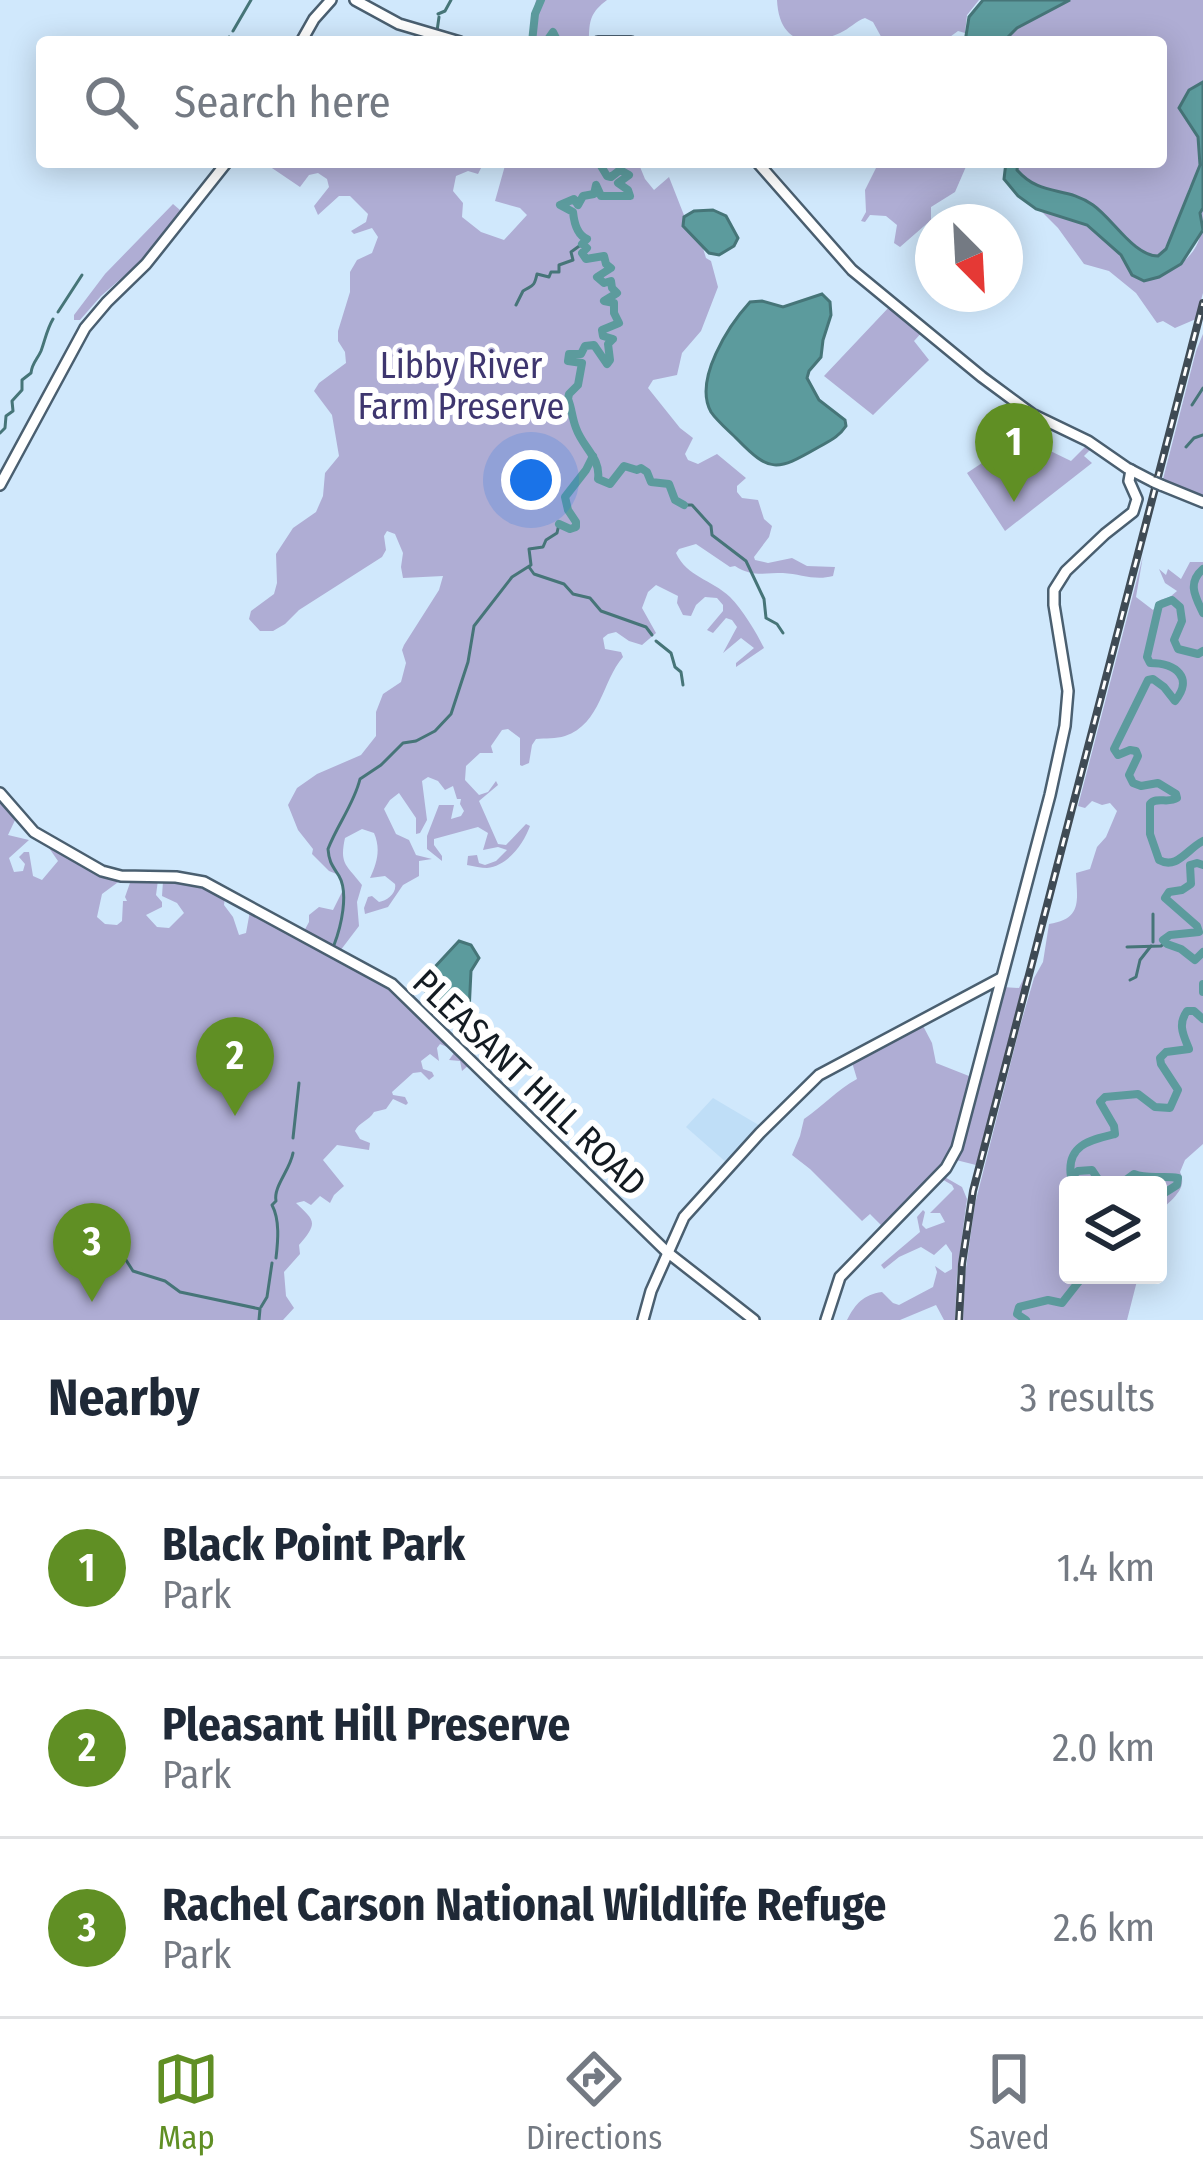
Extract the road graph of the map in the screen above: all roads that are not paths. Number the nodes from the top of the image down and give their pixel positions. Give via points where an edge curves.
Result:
1 (331, 0) edge
2 (355, 0) edge
3 (304, 36) edge
4 (440, 36) edge
5 (222, 168) edge
6 (762, 168) edge
7 (1130, 470) junction
8 (0, 485) edge
9 (1203, 502) edge
10 (0, 794) edge
11 (1001, 978) junction
12 (668, 1252) junction
13 (643, 1320) edge
14 (754, 1320) edge
15 (826, 1320) edge

1 - 3 street
2 - 4 street
5 - 8 street via 86,328
6 - 7 street via 860,277 1030,413
7 - 9 street
7 - 11 street via 1133,513 1054,590 1067,712
10 - 12 street, PLEASANT HILL ROAD via 35,833 98,869 201,880 392,984
11 - 12 street via 822,1072 691,1209
11 - 15 street via 953,1157 843,1274
12 - 13 street
12 - 14 street, PLEASANT HILL ROAD

